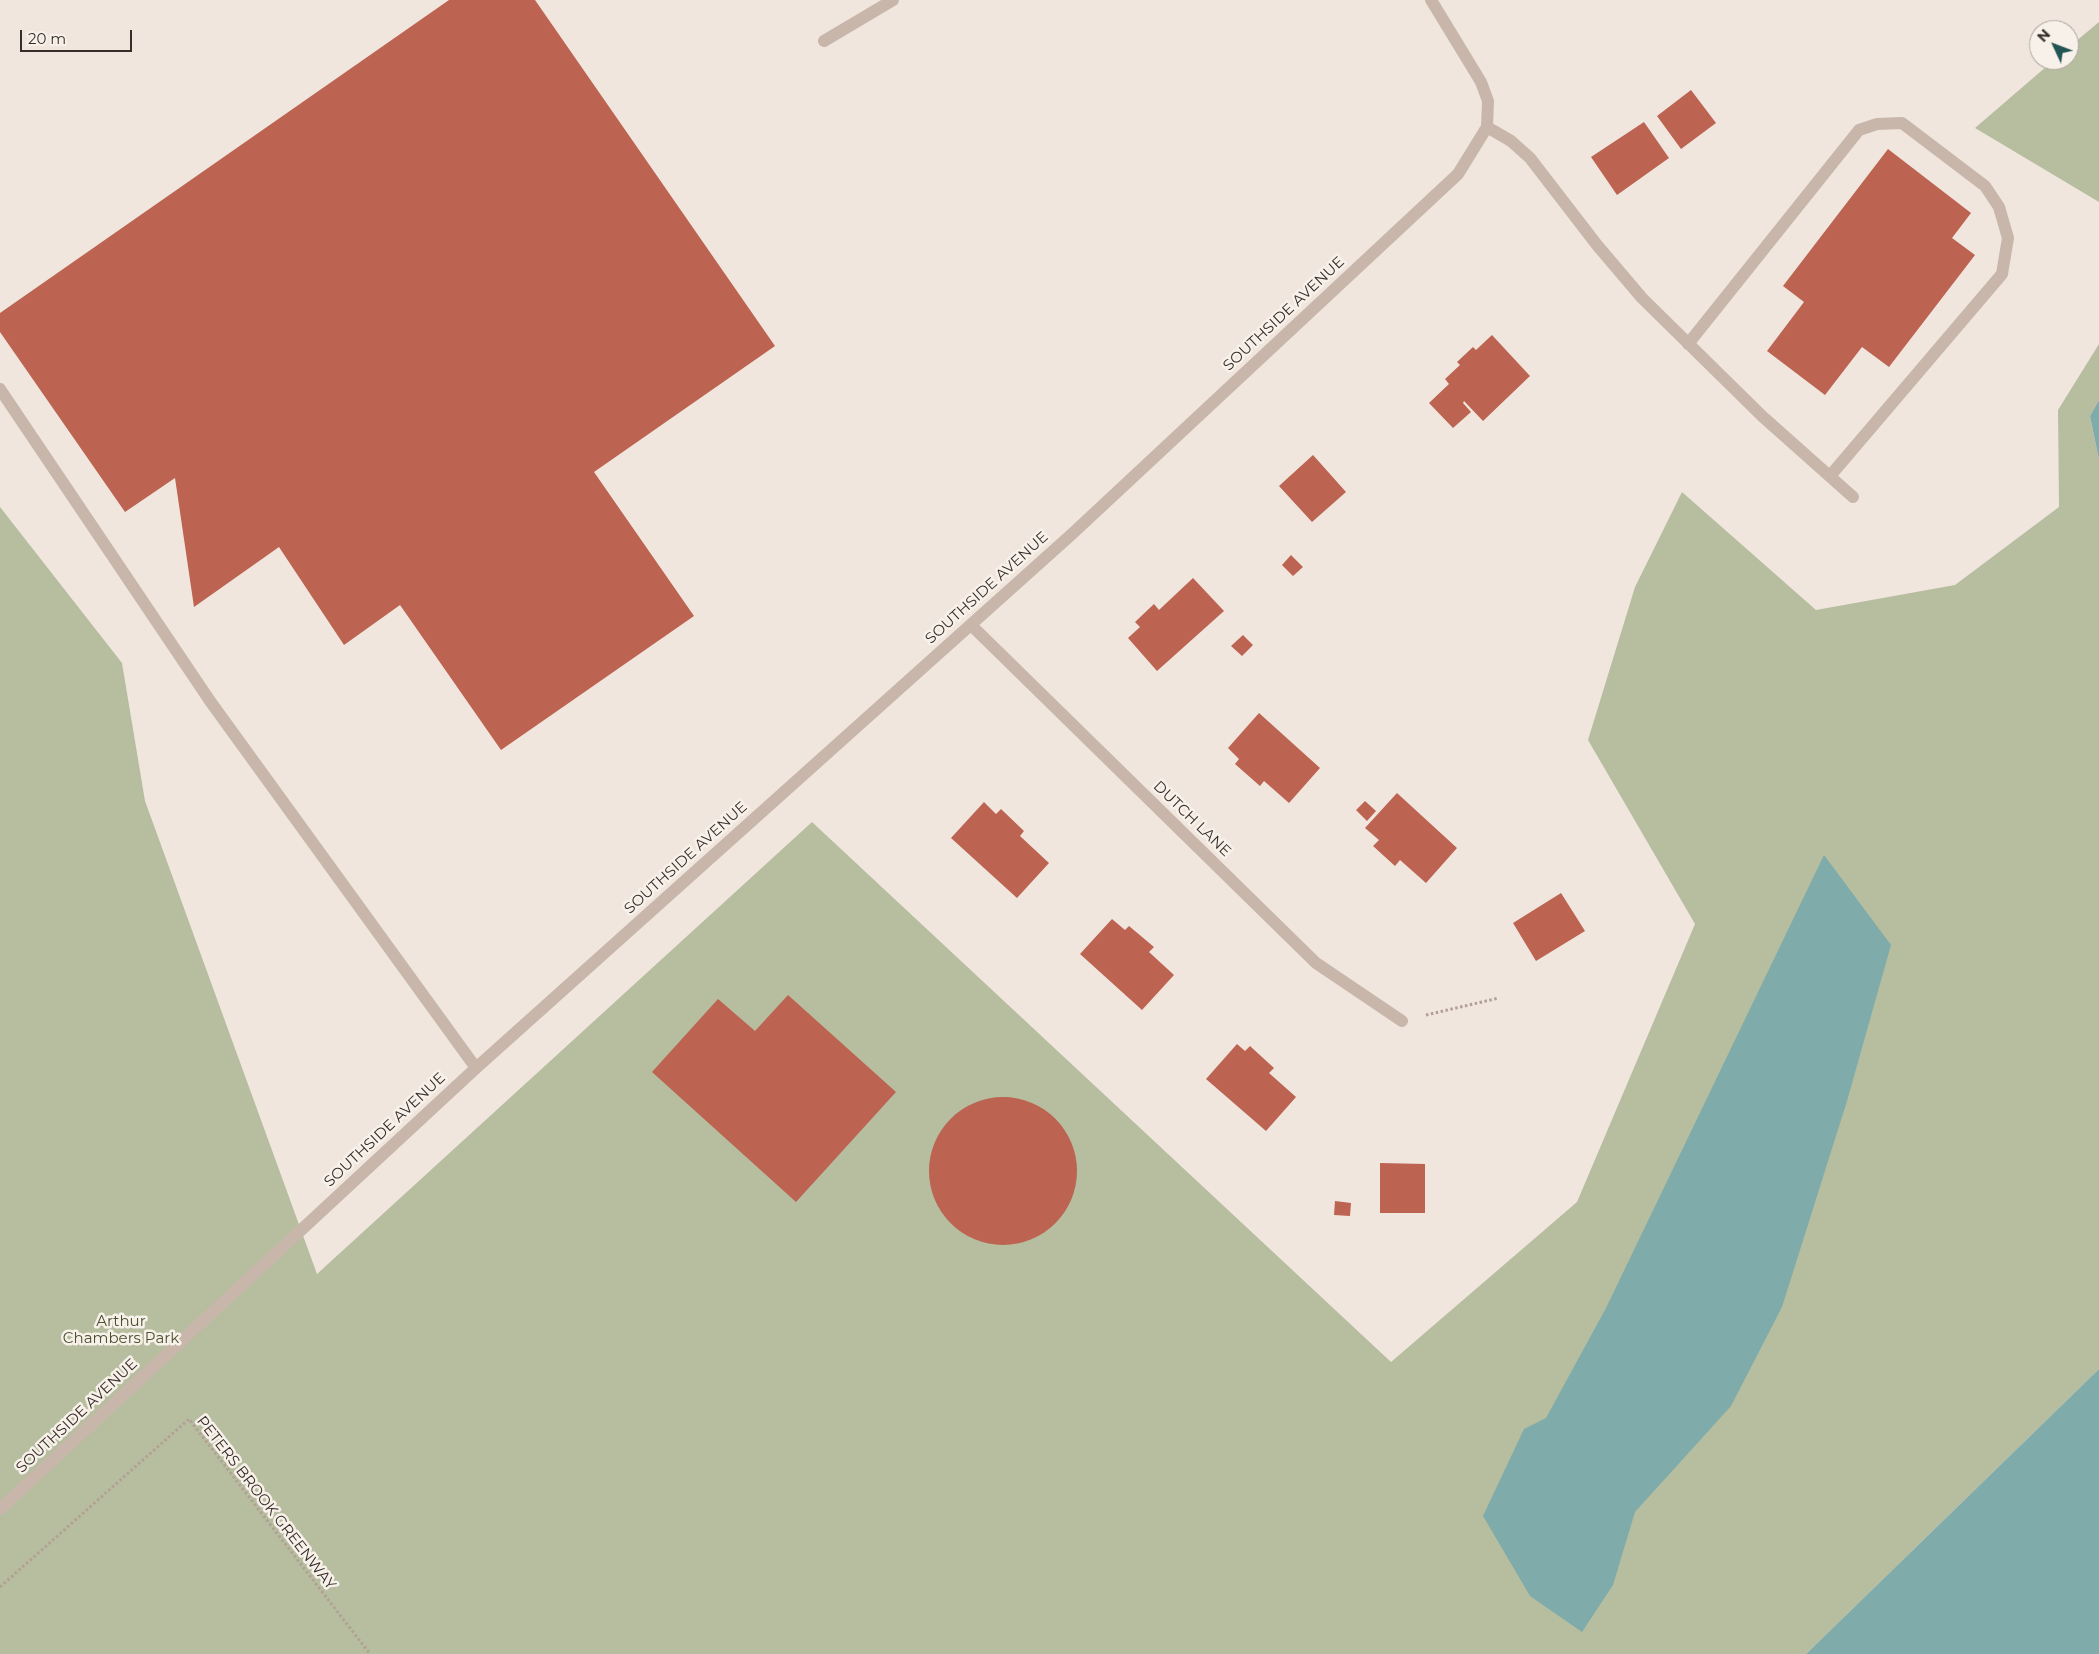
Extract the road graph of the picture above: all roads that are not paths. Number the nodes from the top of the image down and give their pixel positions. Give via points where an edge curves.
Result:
1 (893, 0) edge
2 (1431, 0) edge
3 (824, 41) dead end
4 (1487, 127) junction
5 (1688, 344) junction
6 (0, 389) edge
7 (1830, 476) junction
8 (1853, 497) dead end
9 (971, 625) junction
10 (1402, 1021) road end
11 (476, 1068) junction
12 (0, 1510) edge

1 - 3 street
2 - 4 street via 1482,82 1488,101
4 - 5 street via 1511,141 1530,158 1621,275
4 - 9 street, SOUTHSIDE AVENUE via 1458,174
5 - 7 street
5 - 7 street via 1859,130 1877,124 1902,123 1985,186 1999,207 2008,238 2002,274
6 - 11 street via 210,701
7 - 8 street
9 - 10 street, DUTCH LANE via 1316,963
9 - 11 street, SOUTHSIDE AVENUE
11 - 12 street, SOUTHSIDE AVENUE

